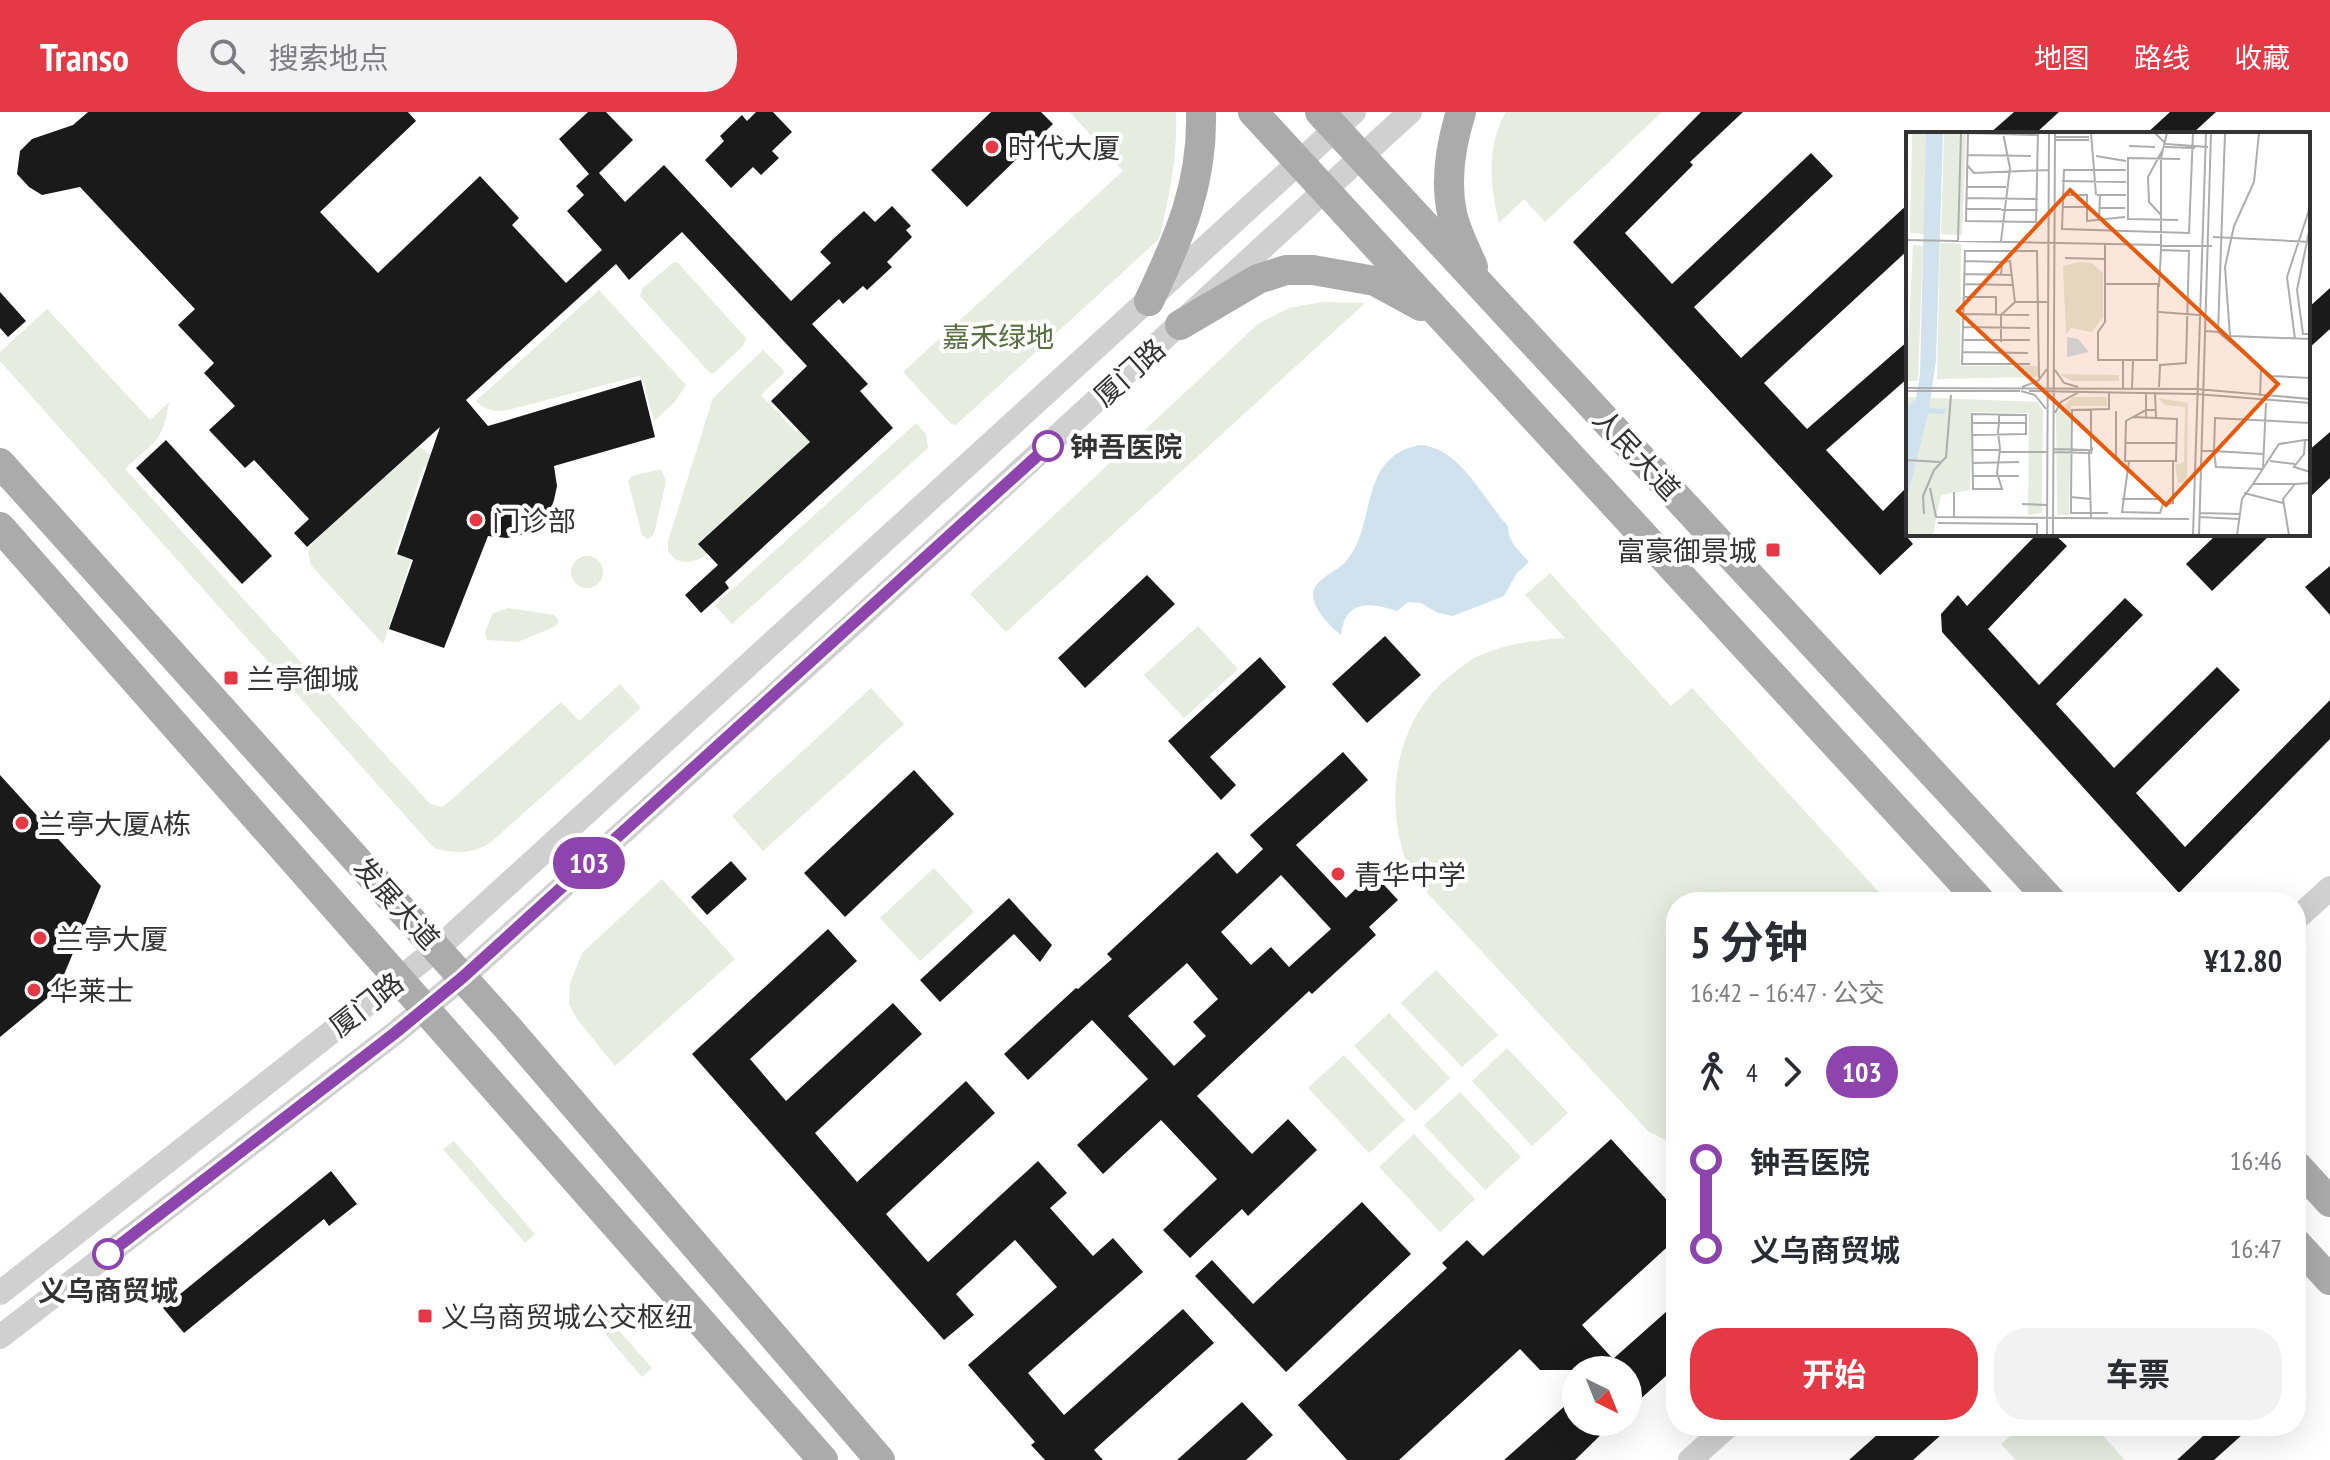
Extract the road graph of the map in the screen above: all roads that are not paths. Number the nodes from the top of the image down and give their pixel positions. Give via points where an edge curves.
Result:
1 (1201, 112) edge
2 (1253, 112) edge
3 (1410, 112) edge
4 (1461, 112) edge
5 (1336, 118) edge
6 (1362, 157) junction
7 (1300, 163) junction
8 (1326, 191) junction
9 (1480, 284) junction
10 (1149, 301) junction
11 (1444, 318) junction
12 (1180, 325) junction
13 (0, 463) edge
14 (0, 527) edge
15 (2330, 888) edge
16 (1972, 892) edge
17 (2043, 892) edge
18 (2306, 910) edge
19 (437, 949) junction
20 (463, 977) junction
21 (399, 978) junction
22 (425, 1009) junction
23 (2306, 1176) edge
24 (2330, 1202) edge
25 (2306, 1254) edge
26 (2330, 1280) edge
27 (0, 1293) edge
28 (0, 1337) edge
29 (1717, 1436) edge
30 (823, 1460) edge
31 (880, 1460) edge
32 (1690, 1460) edge

1 - 10 main road via 1202,143 1193,194 1179,239
2 - 7 main road, 人民大道
3 - 6 street, 厦门路
4 - 9 main road via 1449,177 1452,214
5 - 6 main road, 人民大道
5 - 7 street, 厦门路
6 - 8 street, 厦门路
6 - 9 main road, 人民大道
7 - 8 main road, 人民大道
7 - 10 street, 厦门路
8 - 11 main road, 人民大道
8 - 12 street, 厦门路
9 - 17 main road, 人民大道
10 - 19 street, 厦门路
11 - 12 main road via 1375,281 1286,270 1258,279
11 - 16 main road, 人民大道
12 - 20 street, 厦门路
13 - 19 main road, 发展大道
14 - 21 main road, 发展大道
15 - 18 street
19 - 20 main road, 发展大道
19 - 21 street, 厦门路
20 - 22 street, 厦门路
20 - 31 main road, 发展大道
21 - 22 main road, 发展大道
21 - 27 street, 厦门路
22 - 28 street, 厦门路
22 - 30 main road, 发展大道
23 - 24 main road
25 - 26 main road
29 - 32 street

